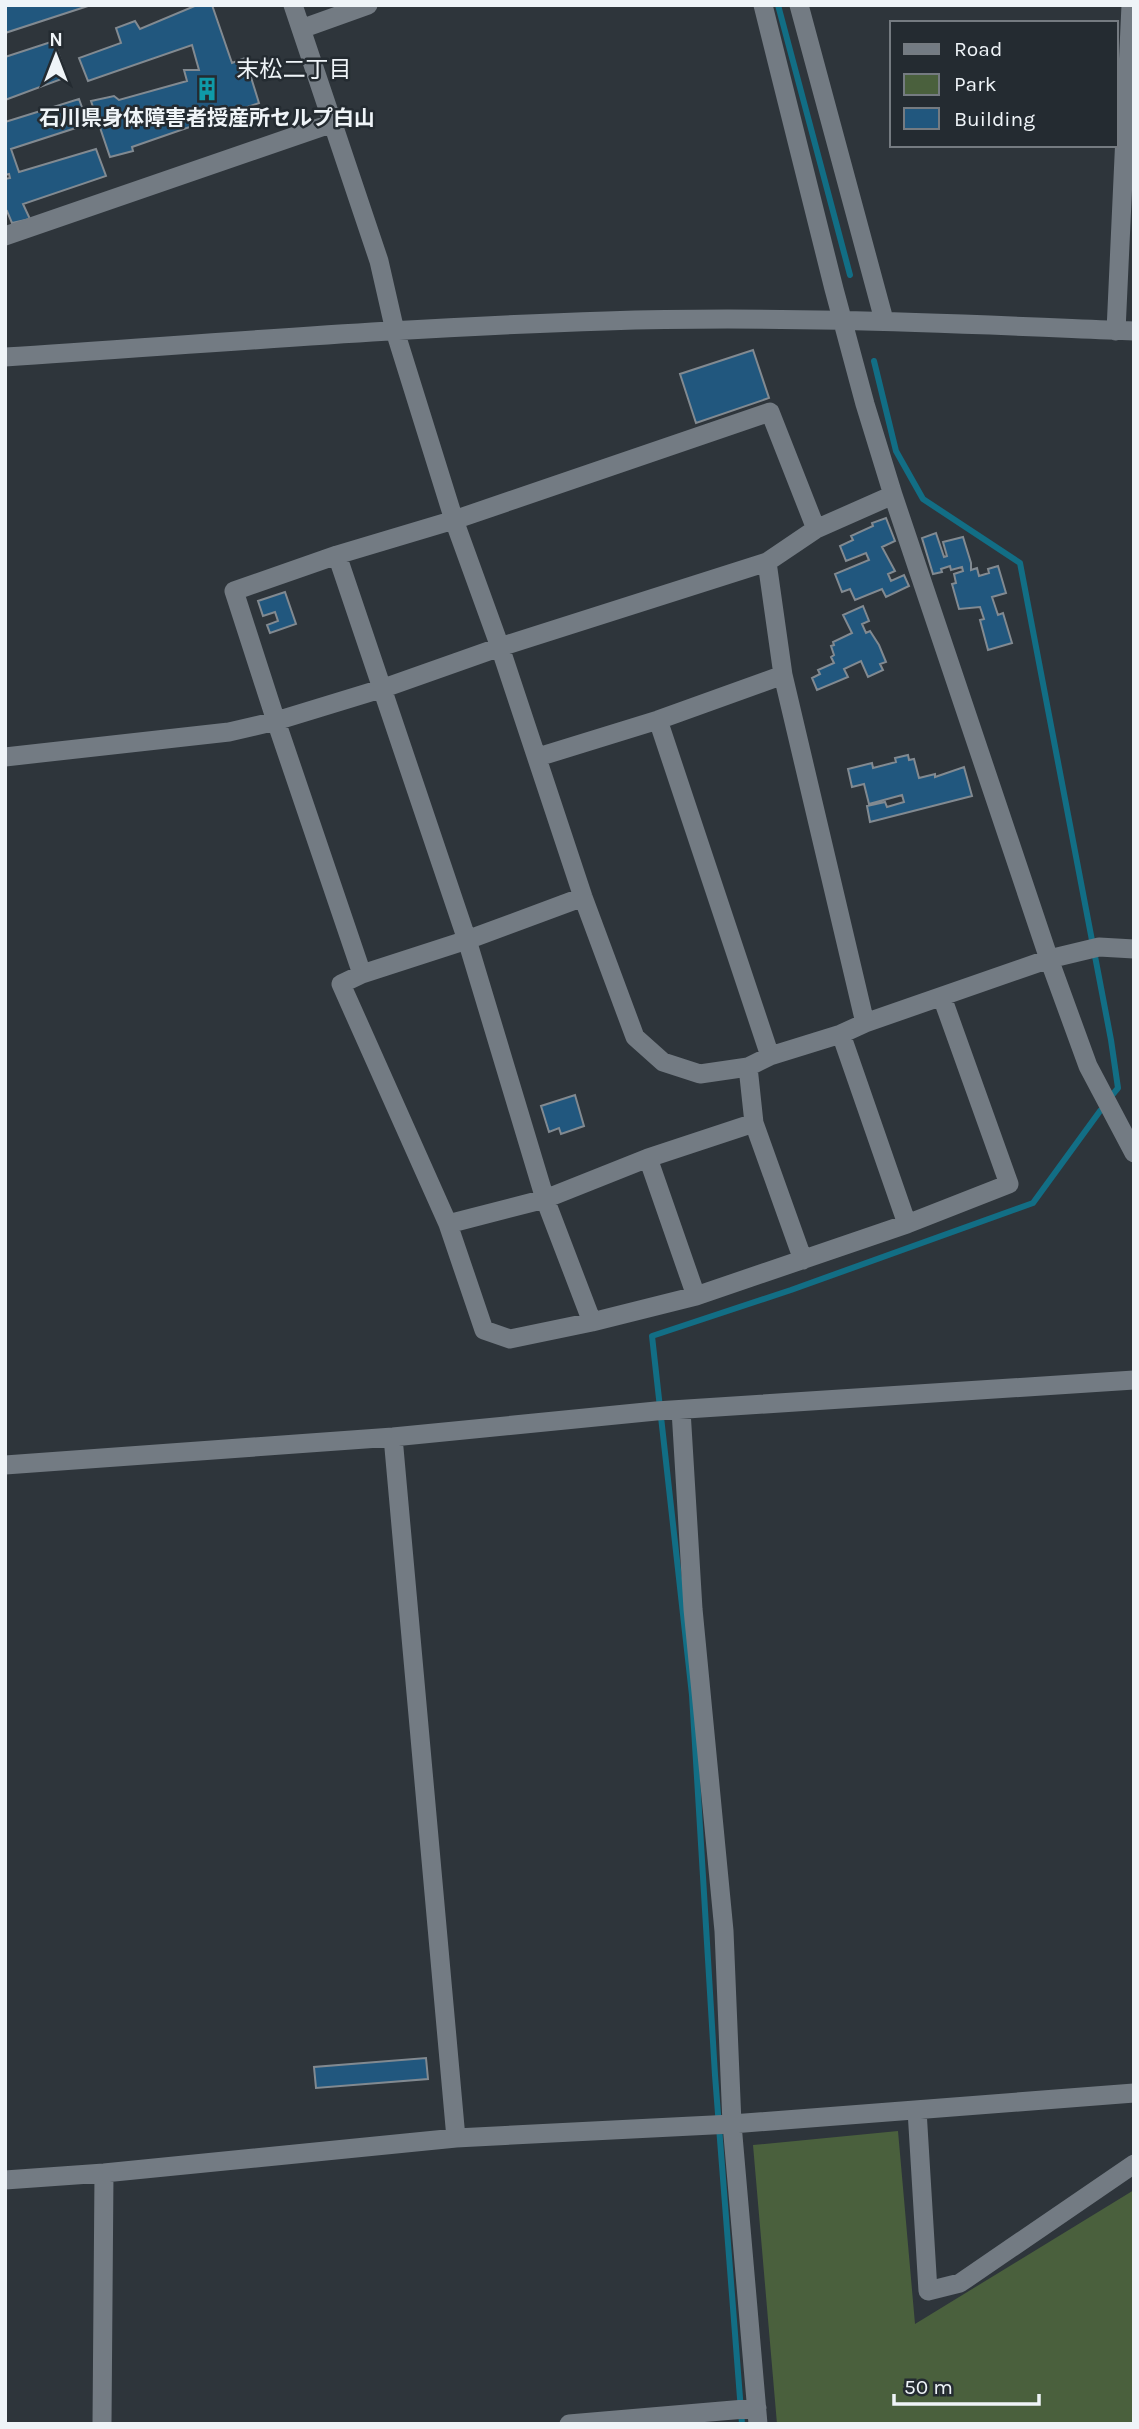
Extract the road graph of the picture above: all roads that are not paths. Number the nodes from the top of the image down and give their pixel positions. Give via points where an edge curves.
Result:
1 (293, 5) edge
2 (368, 5) edge
3 (764, 5) edge
4 (799, 5) edge
5 (1131, 5) edge
6 (301, 29) junction
7 (333, 123) junction
8 (5, 236) edge
9 (842, 320) junction
10 (884, 320) junction
11 (394, 331) junction
12 (1125, 331) edge
13 (5, 357) edge
14 (893, 495) junction
15 (454, 520) junction
16 (816, 529) junction
17 (337, 555) junction
18 (766, 562) junction
19 (500, 647) junction
20 (783, 675) junction
21 (384, 688) junction
22 (658, 720) junction
23 (276, 721) junction
24 (5, 757) edge
25 (538, 757) junction
26 (583, 897) junction
27 (467, 940) junction
28 (1134, 949) edge
29 (1049, 960) junction
30 (362, 974) junction
31 (942, 997) junction
32 (864, 1023) junction
33 (841, 1034) junction
34 (770, 1056) junction
35 (748, 1067) junction
36 (754, 1123) junction
37 (1134, 1153) edge
38 (648, 1158) junction
39 (545, 1199) junction
40 (448, 1224) junction
41 (907, 1224) junction
42 (803, 1260) junction
43 (696, 1296) junction
44 (592, 1322) junction
45 (1134, 1380) edge
46 (668, 1411) junction
47 (393, 1437) junction
48 (5, 1465) edge
49 (1134, 2093) edge
50 (917, 2110) junction
51 (723, 2124) junction
52 (456, 2138) junction
53 (1134, 2164) edge
54 (104, 2173) junction
55 (5, 2180) edge
56 (749, 2413) edge
57 (102, 2424) edge
58 (569, 2424) edge

1 - 6 street
2 - 6 street
3 - 9 street
4 - 10 street
5 - 12 street
6 - 7 street
7 - 8 street
7 - 11 street via 379,261
9 - 10 street
9 - 11 street via 607,321
9 - 14 street
10 - 12 street
11 - 13 street
11 - 15 street
14 - 16 street
14 - 29 street
15 - 16 street via 770,412
15 - 17 street
15 - 19 street
16 - 18 street
17 - 21 street
17 - 23 street via 234,591
18 - 19 street
18 - 20 street
19 - 21 street
19 - 25 street
20 - 22 street
20 - 32 street
21 - 23 street
21 - 27 street
22 - 25 street
22 - 34 street
23 - 24 street via 229,732
23 - 30 street
25 - 26 street
26 - 27 street
26 - 35 street via 635,1037 663,1062 700,1074
27 - 30 street
27 - 39 street
28 - 29 street via 1092,948
29 - 31 street
29 - 37 street via 1088,1066
30 - 40 street via 341,984
31 - 32 street
31 - 41 street via 1009,1184
32 - 33 street
33 - 34 street
33 - 41 street
34 - 35 street
35 - 36 street
36 - 38 street
36 - 42 street
38 - 39 street
38 - 43 street
39 - 40 street
39 - 44 street
40 - 44 street via 484,1330 510,1339
41 - 42 street
42 - 43 street
43 - 44 street
45 - 46 street
46 - 47 street
46 - 51 street via 693,1609 724,1931
47 - 48 street
47 - 52 street
49 - 50 street
50 - 51 street
50 - 53 street via 928,2291 960,2283
51 - 52 street
51 - 56 street
52 - 54 street
54 - 55 street
54 - 57 street
56 - 58 street

